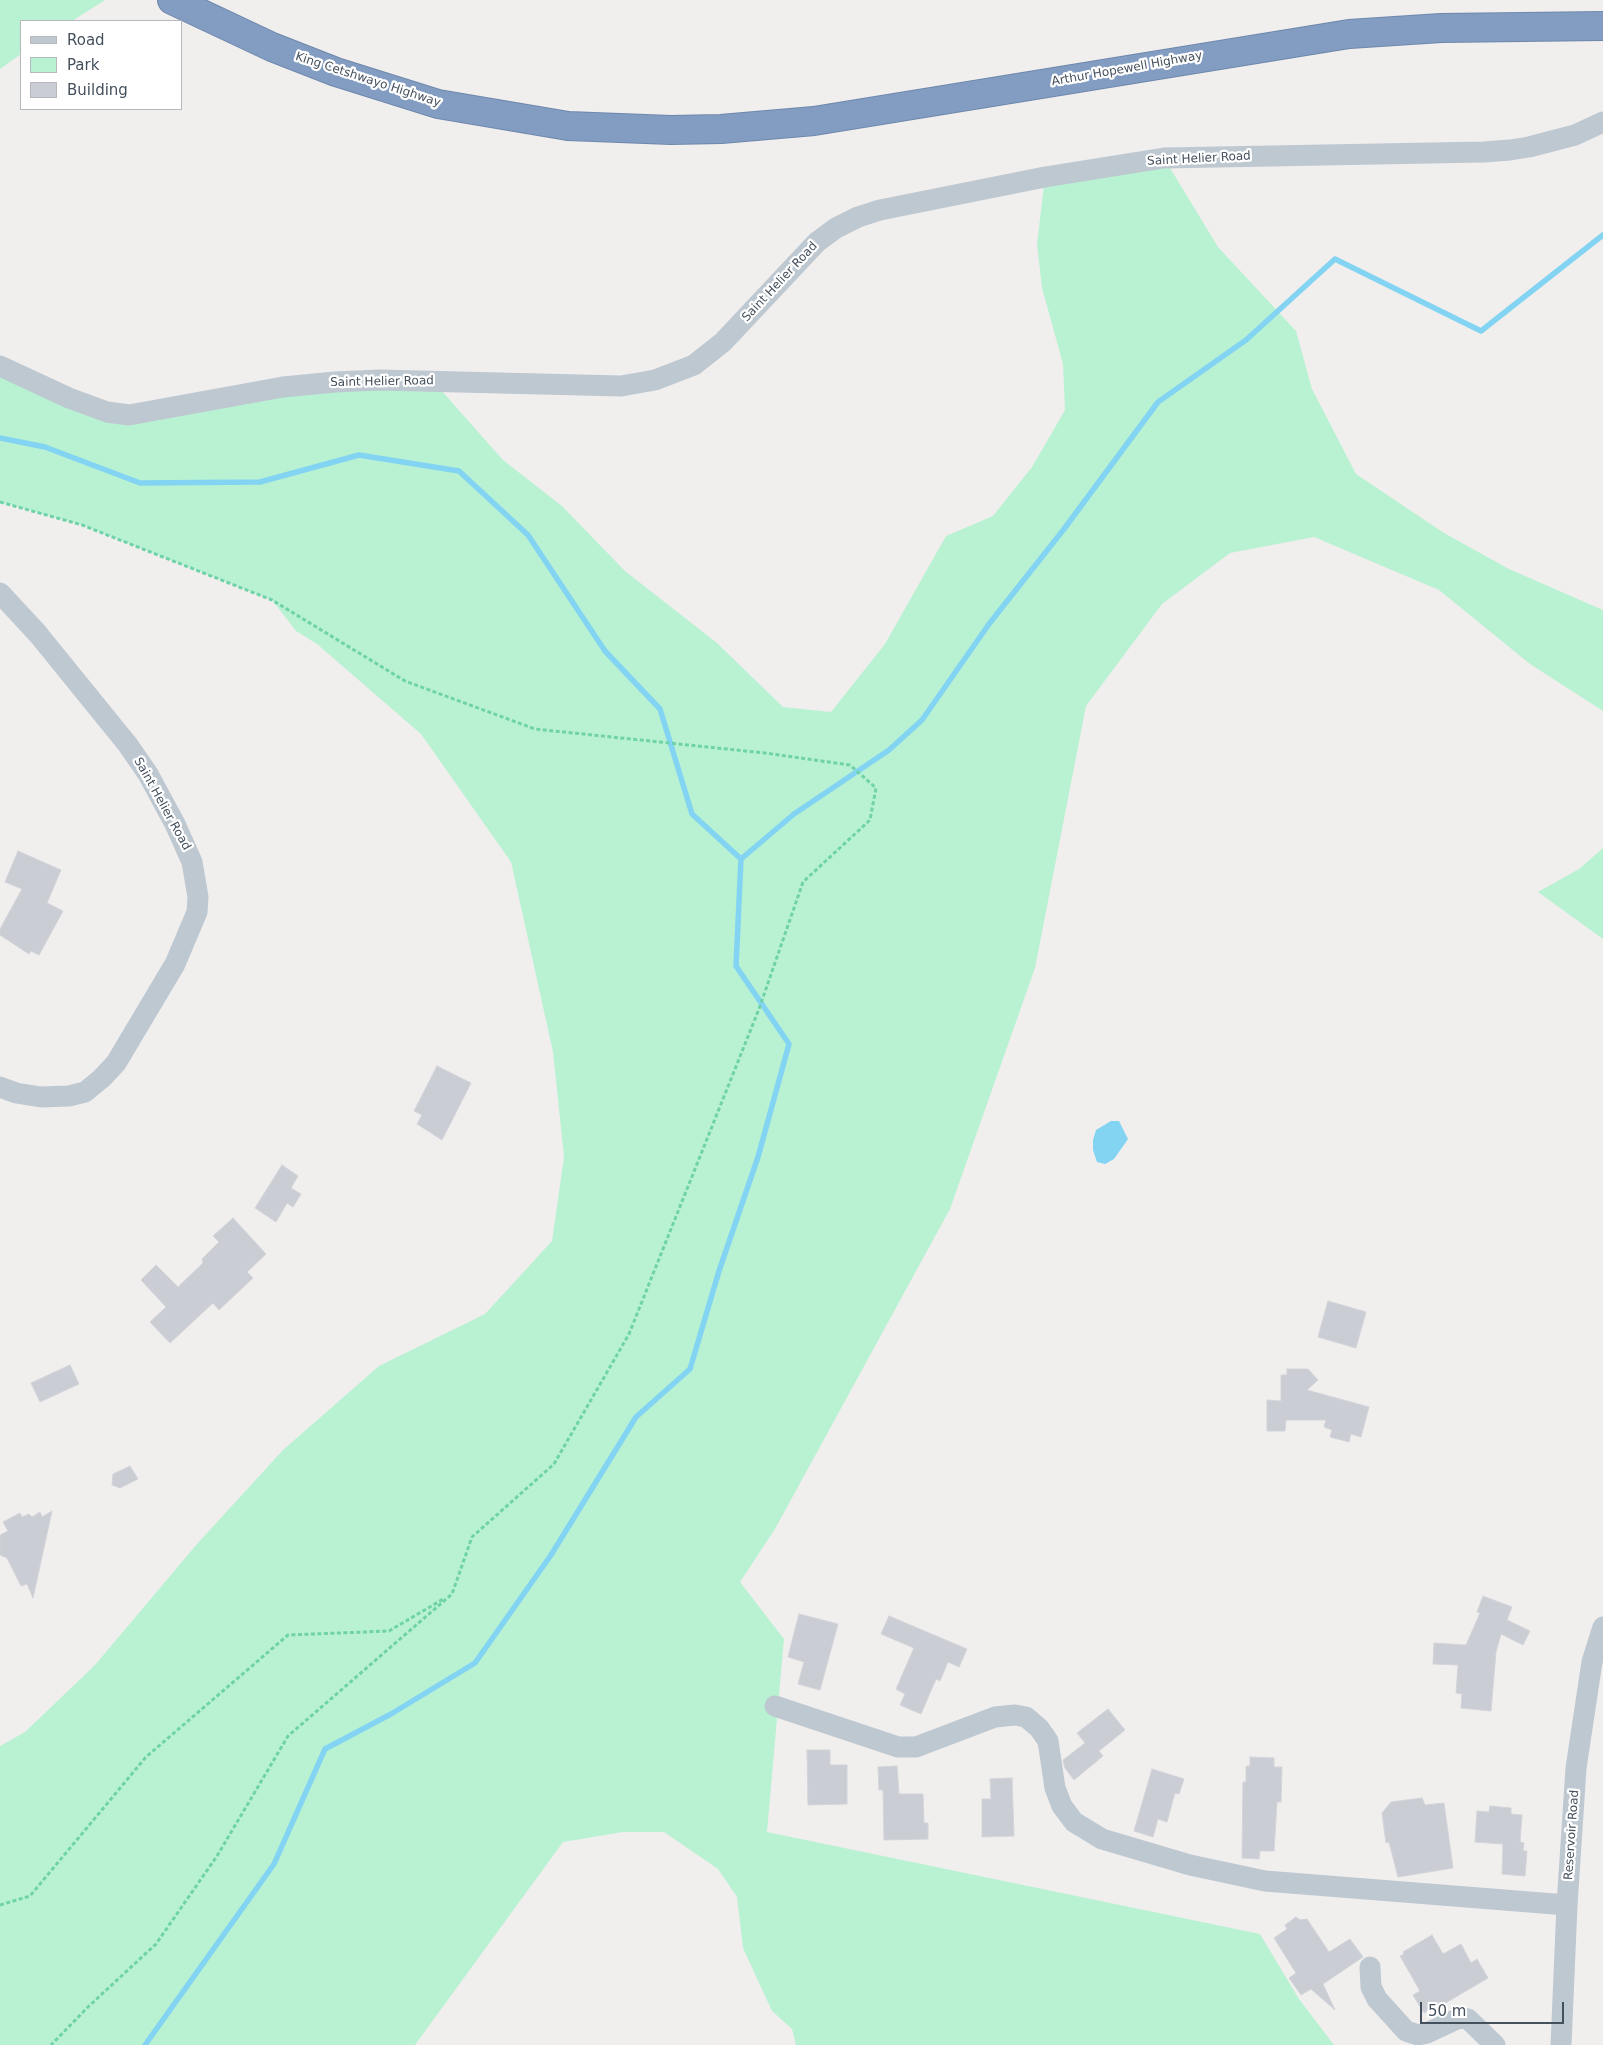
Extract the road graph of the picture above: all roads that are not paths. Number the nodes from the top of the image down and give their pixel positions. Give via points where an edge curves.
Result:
1 (172, 0) edge
2 (1603, 26) edge
3 (814, 121) joint
4 (1603, 122) edge
5 (0, 366) edge
6 (0, 593) edge
7 (0, 1087) edge
8 (1603, 1627) edge
9 (775, 1706) dead end
10 (1567, 1905) junction
11 (1370, 1967) dead end
12 (1495, 2045) edge
13 (1561, 2045) edge

1 - 3 highway, King Cetshwayo Highway via 272,47 336,72 438,104 538,123 671,130
2 - 3 highway, Arthur Hopewell Highway via 1441,28 1349,34
4 - 5 street, Saint Helier Road via 1575,135 1529,147 1474,153 1164,158 1045,177 880,210 858,216 817,242 723,342 694,365 656,380 621,386 379,380 335,382 283,387 129,415 106,412 69,398
6 - 7 street, Saint Helier Road via 38,634 148,774 190,856 198,896 197,912 175,964 116,1063 102,1078 85,1092 69,1096 42,1098 16,1094
8 - 10 street, Reservoir Road via 1592,1662 1576,1768
9 - 10 street via 898,1747 916,1747 995,1718 1026,1717 1048,1741 1055,1788 1062,1806 1074,1822 1102,1839 1190,1865 1265,1881
10 - 13 street, Reservoir Road
11 - 12 street via 1377,1999 1406,2031 1418,2035 1459,2018 1468,2019

